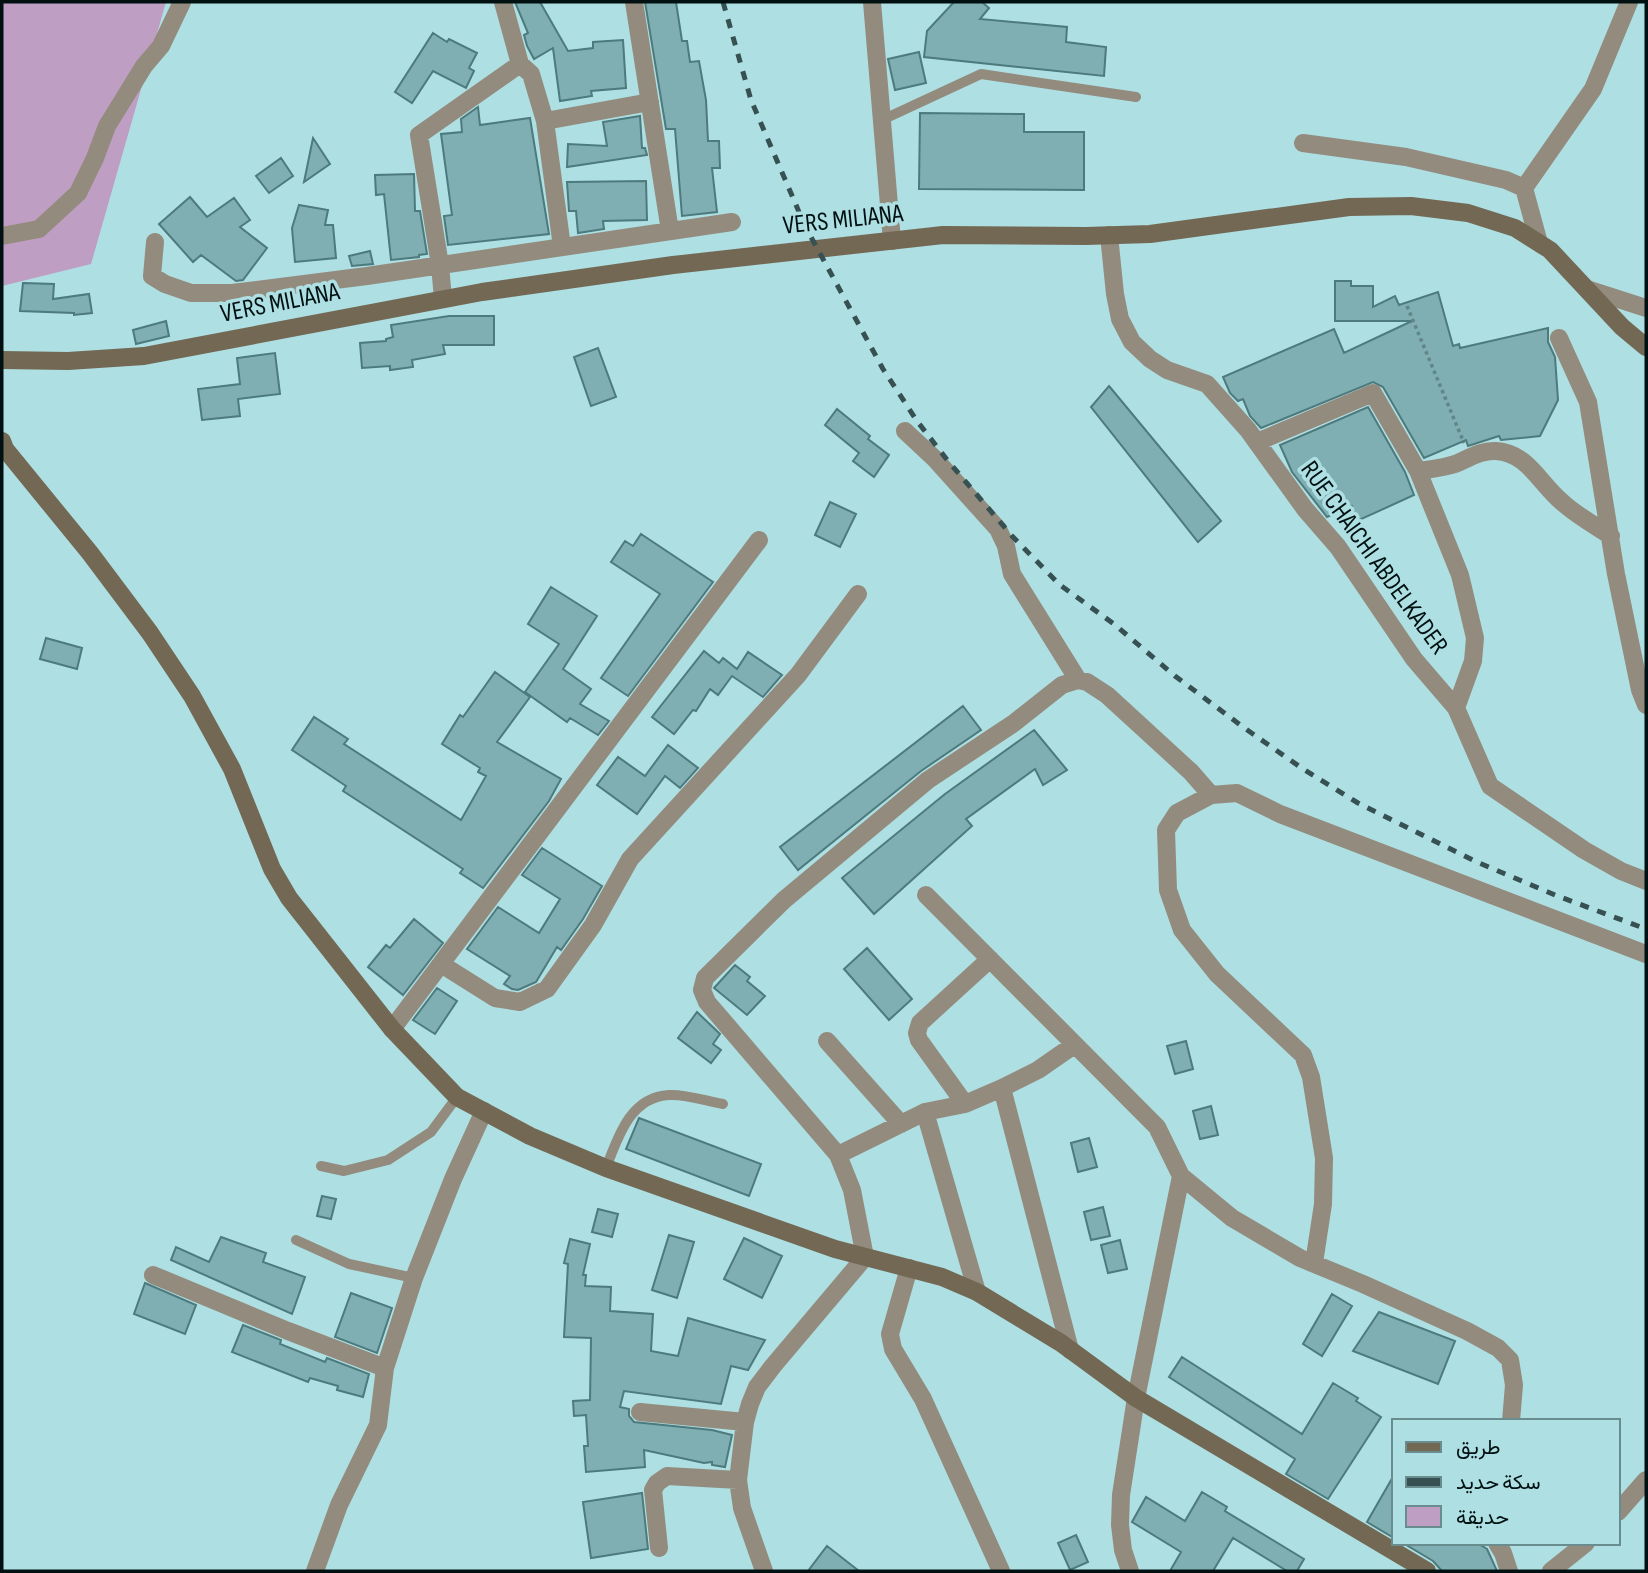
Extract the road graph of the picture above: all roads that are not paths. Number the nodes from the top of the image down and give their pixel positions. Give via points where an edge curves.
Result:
1 (182, 2) edge
2 (503, 2) edge
3 (634, 2) edge
4 (872, 2) edge
5 (1629, 2) edge
6 (520, 64) junction
7 (1136, 97) dead end
8 (650, 102) junction
9 (882, 120) junction
10 (545, 121) junction
11 (1303, 143) dead end
12 (1524, 188) junction
13 (732, 222) dead end
14 (670, 231) junction
15 (1109, 235) junction
16 (2, 236) edge
17 (892, 241) junction
18 (155, 242) dead end
19 (1539, 243) junction
20 (562, 247) junction
21 (440, 265) junction
22 (1587, 289) junction
23 (443, 299) junction
24 (1646, 308) edge
25 (1559, 338) dead end
26 (1646, 347) edge
27 (2, 360) edge
28 (905, 432) dead end
29 (2, 441) edge
30 (1257, 442) junction
31 (1418, 471) junction
32 (1611, 536) junction
33 (759, 540) dead end
34 (858, 594) dead end
35 (1078, 680) junction
36 (1646, 705) edge
37 (1456, 708) junction
38 (1211, 795) junction
39 (1646, 881) edge
40 (926, 895) dead end
41 (1646, 954) edge
42 (990, 959) junction
43 (441, 964) junction
44 (393, 1029) junction
45 (827, 1041) dead end
46 (1074, 1045) junction
47 (1002, 1088) junction
48 (457, 1097) junction
49 (723, 1104) dead end
50 (965, 1104) junction
51 (484, 1111) junction
52 (925, 1112) junction
53 (901, 1124) junction
54 (838, 1155) junction
55 (321, 1166) dead end
56 (606, 1168) junction
57 (1181, 1176) junction
58 (296, 1240) dead end
59 (865, 1256) junction
60 (1314, 1263) junction
61 (909, 1268) junction
62 (153, 1275) dead end
63 (414, 1278) junction
64 (977, 1292) junction
65 (1070, 1350) junction
66 (386, 1368) junction
67 (1136, 1398) junction
68 (640, 1412) dead end
69 (1511, 1419) edge
70 (745, 1422) junction
71 (738, 1480) junction
72 (1646, 1480) edge
73 (1620, 1510) edge
74 (1498, 1545) edge
75 (1584, 1545) edge
76 (659, 1548) dead end
77 (315, 1571) edge
78 (764, 1571) edge
79 (1001, 1571) edge
80 (1130, 1571) edge
81 (1427, 1571) edge
82 (1509, 1571) edge
83 (1551, 1571) edge

1 - 16 street via 161,46 107,126 78,193 39,229
2 - 6 street
3 - 8 street
4 - 9 street
5 - 12 street via 1593,89
6 - 10 street via 531,74
6 - 21 street via 419,135
7 - 9 lane via 981,74
8 - 10 street
8 - 14 street
9 - 17 street
10 - 20 street
11 - 12 street via 1406,157
12 - 19 street
13 - 14 street
14 - 20 street
15 - 17 street, VERS MILIANA via 943,235
15 - 19 street, VERS MILIANA via 1349,207 1411,206 1468,213 1515,228
15 - 30 street, RUE CHAICHI ABDELKADER via 1115,294 1132,342 1167,370 1207,384
17 - 23 street, VERS MILIANA via 673,265
18 - 21 street via 152,276 191,293 232,293
19 - 22 street, VERS MILIANA
20 - 21 street
21 - 23 street
22 - 24 street
22 - 26 street, VERS MILIANA
23 - 27 street, VERS MILIANA via 144,355
25 - 32 street via 1588,402
28 - 35 street via 998,529 1012,574
29 - 44 street via 120,593 192,696 232,769 272,869 289,898
30 - 31 street via 1373,393
30 - 37 street, RUE CHAICHI ABDELKADER via 1338,547 1414,659
31 - 32 street via 1453,465 1478,453 1517,456 1564,504
31 - 37 street via 1460,575 1475,638 1474,662
32 - 36 street
33 - 43 street
34 - 43 street via 798,675 630,859 593,925 547,989 520,1002 495,998
35 - 38 street via 1107,695
35 - 54 street via 1062,685 928,780 784,900 705,978 702,990 708,1002
37 - 39 street, RUE CHAICHI ABDELKADER via 1490,786 1584,850
38 - 41 street via 1237,793 1280,814
38 - 60 street via 1177,813 1166,830 1168,890 1182,930 1217,974 1303,1055 1324,1158
40 - 42 street
42 - 46 street
42 - 50 street via 920,1023 917,1033
43 - 44 street
44 - 48 street
45 - 53 street
46 - 47 street
46 - 57 street via 1157,1127
47 - 50 street
47 - 65 street
48 - 51 street
48 - 55 lane via 431,1132 388,1160 344,1171
49 - 56 lane via 670,1095 648,1099 623,1124
50 - 52 street
51 - 56 street
51 - 63 street
52 - 53 street
52 - 64 street
53 - 54 street
54 - 59 street via 852,1190
56 - 59 street
57 - 60 street via 1232,1217
57 - 67 street
58 - 63 lane via 349,1264
59 - 61 street
59 - 70 street via 757,1387
60 - 69 street via 1498,1348 1510,1360 1514,1385
61 - 64 street
61 - 79 street via 890,1334 893,1349 923,1399
62 - 66 street
63 - 66 street
64 - 65 street
65 - 67 street
66 - 77 street via 378,1425
67 - 80 street via 1121,1494 1120,1525
67 - 81 street
68 - 70 street
70 - 71 street
71 - 76 street via 667,1476 657,1483 653,1490
71 - 78 street via 742,1508
72 - 73 street
74 - 82 street
75 - 83 street

